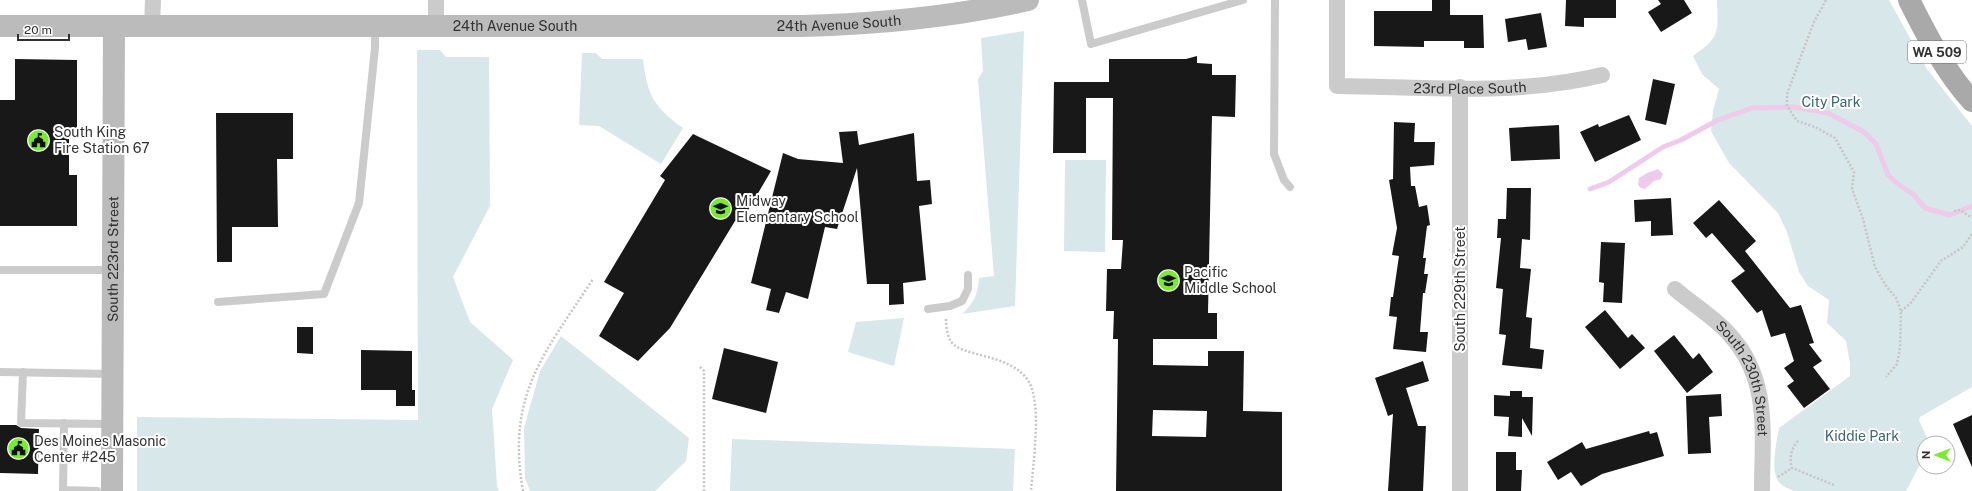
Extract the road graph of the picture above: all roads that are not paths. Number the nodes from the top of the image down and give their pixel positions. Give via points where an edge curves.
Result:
1 (153, 0) edge
2 (436, 0) edge
3 (1028, 0) edge
4 (1082, 0) edge
5 (1243, 0) edge
6 (1275, 0) edge
7 (1337, 0) edge
8 (1909, 0) edge
9 (950, 7) edge
10 (0, 26) edge
11 (114, 26) junction
12 (152, 26) junction
13 (376, 26) junction
14 (436, 26) junction
15 (1602, 75) dead end
16 (1460, 87) junction
17 (1972, 101) edge
18 (1290, 187) dead end
19 (0, 270) edge
20 (113, 270) junction
21 (968, 275) dead end
22 (1675, 289) dead end
23 (218, 302) dead end
24 (928, 309) dead end
25 (0, 372) edge
26 (23, 372) junction
27 (113, 374) junction
28 (64, 423) junction
29 (113, 424) junction
30 (97, 491) edge
31 (112, 491) edge
32 (1460, 491) edge
33 (1762, 491) edge

1 - 12 street
2 - 14 street
3 - 9 street, 24th Avenue South
4 - 5 lane via 1091,44
6 - 18 lane via 1274,154 1284,180
7 - 16 street, 23rd Place South via 1337,86
8 - 17 main road, WA 509 via 1940,57
9 - 14 street, 24th Avenue South via 876,23 802,26
10 - 11 street, 24th Avenue South
11 - 12 street, 24th Avenue South
11 - 20 street, South 223rd Street
12 - 13 street, 24th Avenue South
13 - 14 street, 24th Avenue South
13 - 23 lane via 376,48 359,203 324,294
15 - 16 street, 23rd Place South via 1573,82 1519,88
16 - 32 street, South 229th Street
19 - 20 lane
20 - 27 street, South 223rd Street
21 - 24 lane via 968,289 962,301
22 - 33 street, South 230th Street via 1729,334 1741,350 1757,382 1763,409
25 - 26 lane
26 - 27 lane
26 - 28 lane via 21,423
27 - 29 street, South 223rd Street
28 - 29 lane
28 - 30 lane via 63,490
29 - 31 street, South 223rd Street

